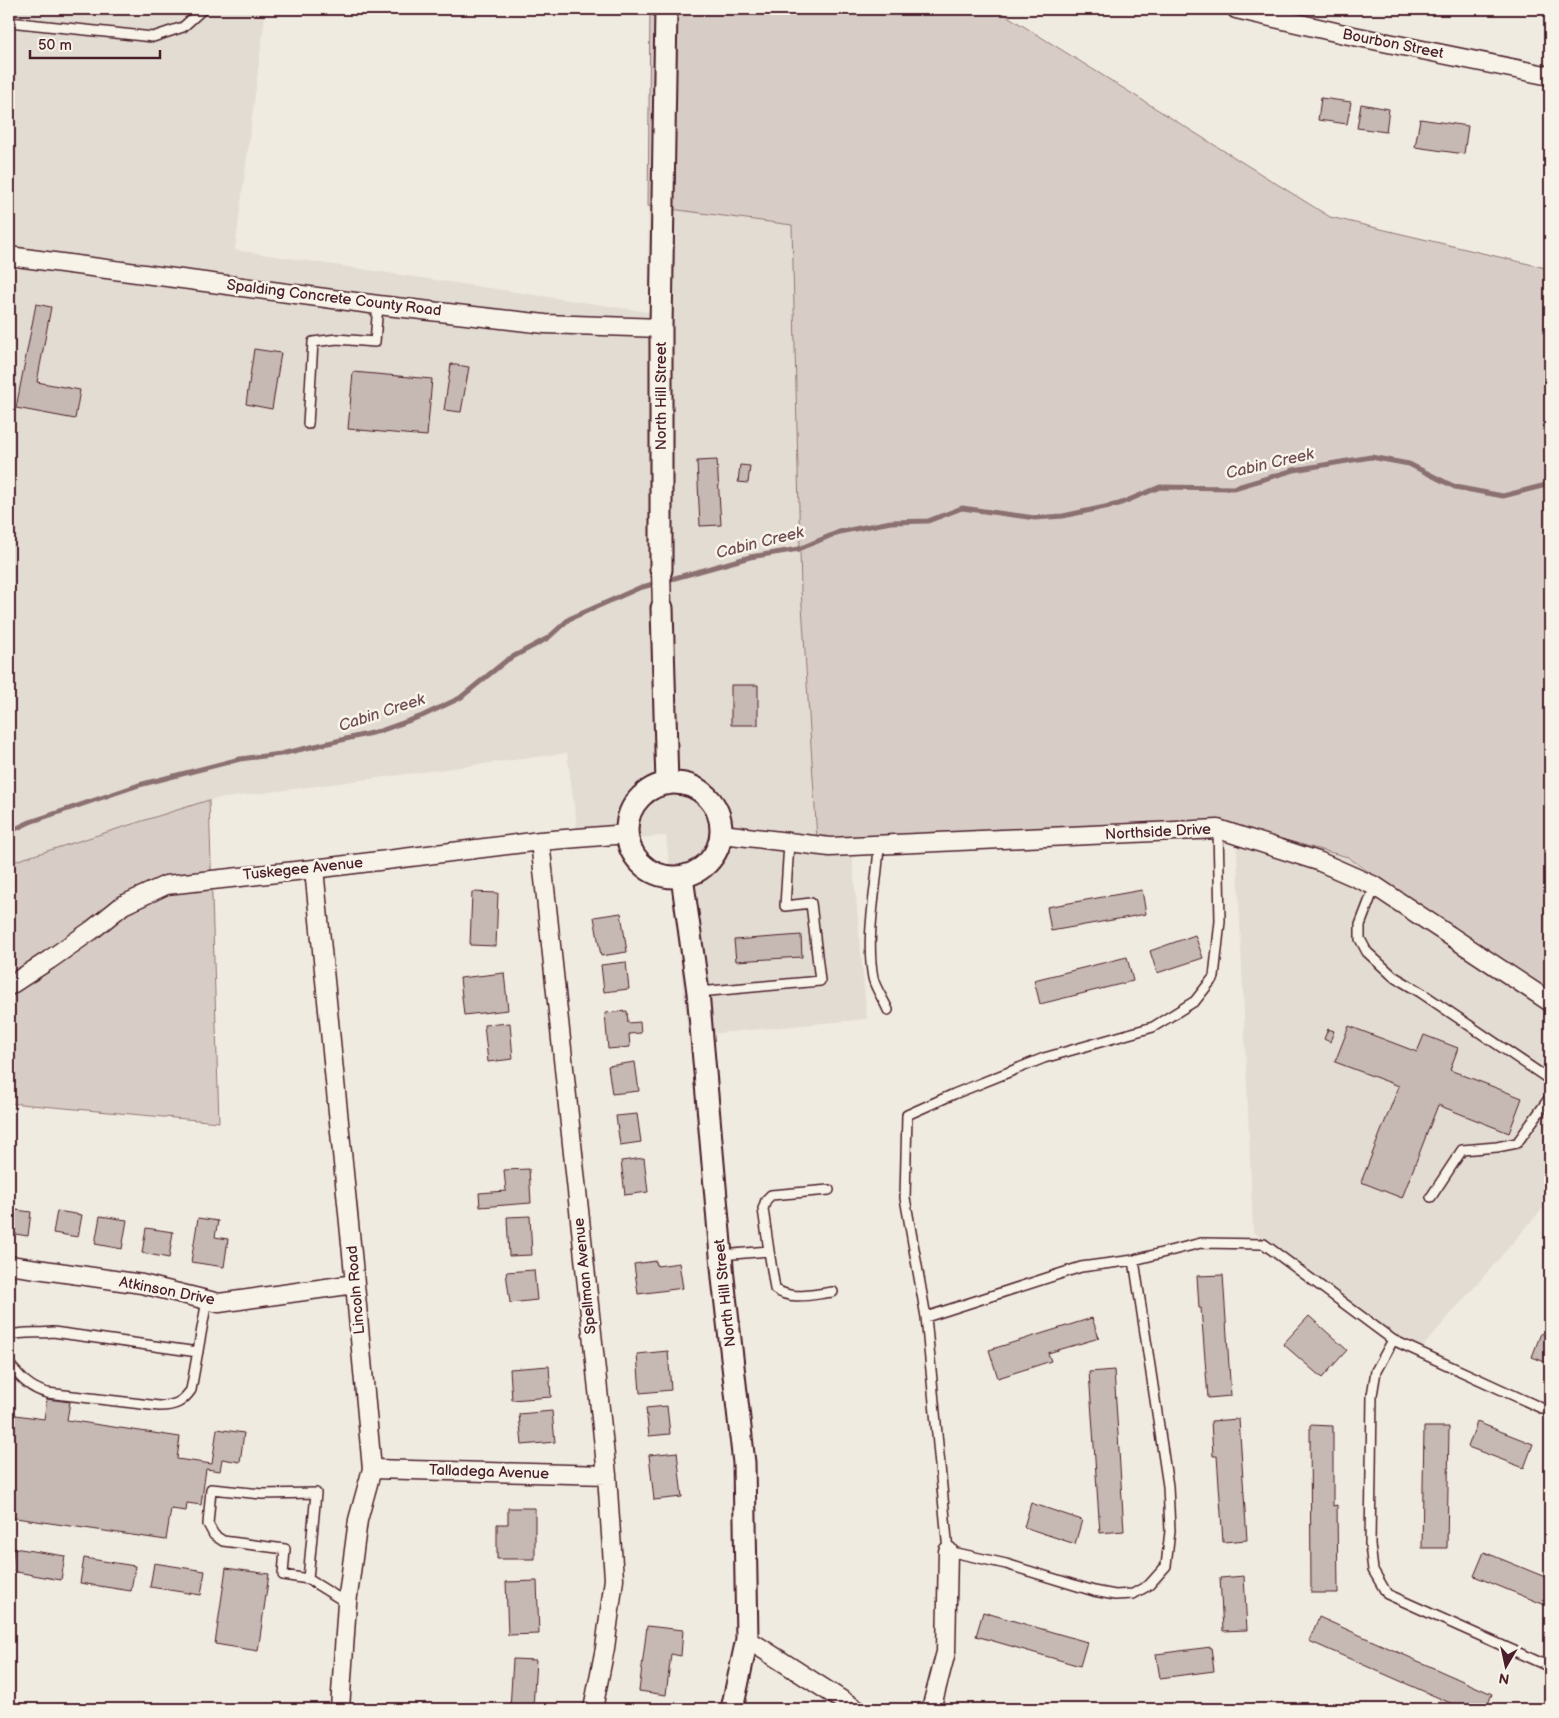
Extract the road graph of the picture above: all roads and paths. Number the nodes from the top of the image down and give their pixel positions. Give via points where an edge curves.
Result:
1 (203, 9) edge
2 (666, 9) edge
3 (1236, 9) edge
4 (9, 22) edge
5 (1550, 76) edge
6 (9, 256) edge
7 (378, 305) junction
8 (661, 328) junction
9 (308, 424) dead end
10 (661, 570) joint
11 (662, 608) joint
12 (667, 784) junction
13 (1218, 829) junction
14 (627, 834) junction
15 (722, 834) junction
16 (540, 842) junction
17 (789, 843) junction
18 (879, 845) junction
19 (314, 869) junction
20 (682, 877) junction
21 (1375, 886) junction
22 (9, 986) edge
23 (698, 992) junction
24 (1550, 1002) edge
25 (888, 1010) dead end
26 (1550, 1080) edge
27 (1550, 1097) edge
28 (829, 1190) dead end
29 (1431, 1197) dead end
30 (769, 1251) junction
31 (721, 1255) junction
32 (1134, 1260) junction
33 (9, 1265) edge
34 (355, 1284) junction
35 (833, 1292) dead end
36 (207, 1300) junction
37 (926, 1317) junction
38 (9, 1336) edge
39 (1393, 1340) junction
40 (198, 1352) junction
41 (9, 1364) edge
42 (1550, 1412) edge
43 (372, 1469) junction
44 (607, 1476) junction
45 (948, 1551) junction
46 (308, 1579) junction
47 (347, 1603) junction
48 (747, 1639) junction
49 (1550, 1667) edge
50 (933, 1703) edge
51 (340, 1709) edge
52 (593, 1709) edge
53 (732, 1709) edge
54 (856, 1709) edge

1 - 4 lane via 183,27 154,37
2 - 8 street, North Hill Street
3 - 5 street, Bourbon Street
6 - 7 street, Spalding Concrete County Road
7 - 8 street, Spalding Concrete County Road via 545,324
7 - 9 lane via 375,342 336,339 313,342
8 - 10 street, North Hill Street
10 - 11 street, North Hill Street
11 - 12 street, North Hill Street
12 - 14 street via 653,788 633,807
12 - 15 street via 695,788 707,796 721,820
13 - 18 street, Northside Drive
13 - 21 street, Northside Drive via 1318,861
13 - 37 lane via 1220,921 1214,977 1195,1001 1153,1027 1044,1058 907,1116 906,1198
14 - 16 street, Tuskegee Avenue
14 - 20 street via 639,862 666,877
15 - 17 street, Northside Drive
15 - 20 street via 718,850 709,862 697,872
16 - 19 street, Tuskegee Avenue
16 - 44 street, Spellman Avenue
17 - 18 street, Northside Drive via 830,847
17 - 23 lane via 785,906 811,903 820,981
18 - 25 lane via 870,936 874,980
19 - 22 street, Tuskegee Avenue via 166,885 123,904 92,930
19 - 34 street, Lincoln Road
20 - 23 street, North Hill Street
21 - 24 street, Northside Drive
21 - 26 lane via 1360,925 1360,939 1367,952 1393,976
23 - 31 street, North Hill Street
27 - 29 lane via 1517,1143 1462,1150
28 - 30 lane via 772,1195 766,1200 763,1209
30 - 31 lane
30 - 35 lane via 775,1289 782,1294 791,1297
31 - 48 street, North Hill Street via 744,1462
32 - 37 lane via 1081,1267
32 - 39 lane via 1201,1243 1264,1244
32 - 45 lane via 1168,1486 1170,1531 1166,1566 1149,1585 1133,1594 1115,1595
33 - 36 street, Atkinson Drive via 142,1284
34 - 36 street, Atkinson Drive via 224,1302
34 - 43 street, Lincoln Road
36 - 40 lane
37 - 45 lane
38 - 40 lane via 53,1332
39 - 42 lane
39 - 49 lane via 1376,1371 1372,1395 1370,1545 1373,1570 1387,1594
40 - 41 lane via 191,1390 173,1406 47,1393 23,1381
43 - 44 street, Talladega Avenue
43 - 47 street, Lincoln Road via 358,1520
44 - 52 street, Spellman Avenue via 614,1579
45 - 50 street via 946,1652
46 - 46 lane via 282,1575 284,1550 223,1541 214,1535 208,1524 211,1489 262,1494 316,1493
46 - 47 lane
47 - 51 street, Lincoln Road
48 - 53 street, North Hill Street
48 - 54 street

